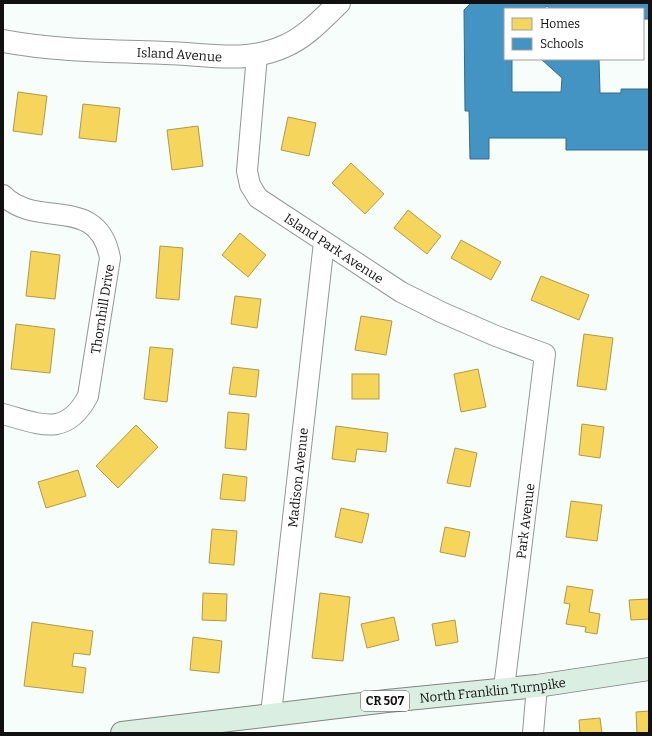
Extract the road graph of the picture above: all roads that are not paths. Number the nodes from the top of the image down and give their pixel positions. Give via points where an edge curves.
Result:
1 (339, 3) edge
2 (3, 41) edge
3 (257, 55) junction
4 (3, 195) edge
5 (324, 242) junction
6 (545, 354) joint
7 (3, 414) edge
8 (649, 669) edge
9 (537, 686) junction
10 (504, 688) junction
11 (271, 714) junction
12 (122, 733) edge
13 (533, 733) edge

1 - 3 street, Island Avenue via 307,34 285,47
2 - 3 street, Island Avenue via 24,45 230,58
3 - 5 street, Island Park Avenue via 246,171 250,185 258,198 269,207
4 - 7 street, Thornhill Drive via 21,208 82,219 93,224 102,233 110,258 88,396 82,408 61,424 46,426
5 - 6 street, Island Park Avenue via 427,306
5 - 11 street, Madison Avenue
6 - 10 street, Park Avenue
8 - 9 main road, North Franklin Turnpike / CR 507
9 - 10 main road, North Franklin Turnpike / CR 507
9 - 13 street
10 - 11 main road, North Franklin Turnpike / CR 507
11 - 12 main road, North Franklin Turnpike / CR 507

